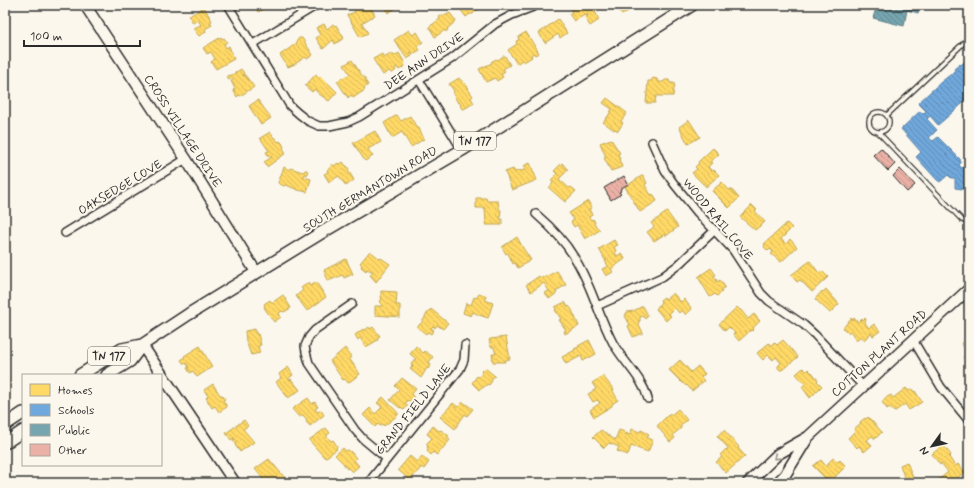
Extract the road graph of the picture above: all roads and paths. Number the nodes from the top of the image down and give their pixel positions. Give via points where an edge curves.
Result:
1 (86, 5) edge
2 (228, 5) edge
3 (317, 5) edge
4 (538, 5) edge
5 (692, 5) edge
6 (969, 38) edge
7 (252, 44) junction
8 (419, 80) junction
9 (887, 115) junction
10 (879, 133) junction
11 (652, 142) dead end
12 (462, 150) junction
13 (186, 159) junction
14 (536, 214) dead end
15 (969, 223) edge
16 (715, 230) junction
17 (65, 233) dead end
18 (256, 272) junction
19 (969, 289) edge
20 (352, 304) dead end
21 (597, 306) junction
22 (913, 340) junction
23 (142, 345) junction
24 (465, 345) dead end
25 (82, 374) edge
26 (109, 374) edge
27 (162, 374) edge
28 (162, 375) edge
29 (862, 385) junction
30 (648, 399) dead end
31 (22, 414) edge
32 (969, 421) edge
33 (5, 425) edge
34 (22, 432) edge
35 (808, 437) junction
36 (5, 442) edge
37 (387, 459) junction
38 (235, 483) edge
39 (368, 483) edge
40 (748, 483) edge
41 (777, 483) edge

1 - 13 street, CROSS VILLAGE DRIVE
2 - 7 street
3 - 7 street
4 - 8 street, DEE ANN DRIVE via 495,24 462,52
5 - 12 main road, SOUTH GERMANTOWN ROAD / TN 177
6 - 9 lane
7 - 8 street, DEE ANN DRIVE via 290,106 308,121 319,126 348,122 359,117
8 - 12 street
9 - 10 lane via 889,126 884,132
9 - 10 lane via 877,112 869,119 872,130
10 - 15 lane via 962,220
11 - 16 street, WOOD RAIL COVE via 674,186
12 - 18 main road, SOUTH GERMANTOWN ROAD / TN 177
13 - 17 street, OAKSEDGE COVE
13 - 18 street, CROSS VILLAGE DRIVE
14 - 21 street via 560,237 575,258
16 - 21 street via 662,277
16 - 29 street, WOOD RAIL COVE via 733,250 761,293 815,335
18 - 23 main road, SOUTH GERMANTOWN ROAD / TN 177
19 - 22 street, COTTON PLANT ROAD
20 - 37 street via 315,330 309,338 306,352 309,363 355,430
21 - 30 street via 613,342 644,386
22 - 29 street, COTTON PLANT ROAD
22 - 32 street via 941,387
23 - 25 main road, SOUTH GERMANTOWN ROAD / TN 177 via 122,349
23 - 26 main road, SOUTH GERMANTOWN ROAD / TN 177 via 130,361
23 - 27 street
24 - 37 street, GRAND FIELD LANE via 464,360 460,369
28 - 38 street
29 - 35 street, COTTON PLANT ROAD
31 - 33 main road
34 - 36 main road
35 -> 40 street, COTTON PLANT ROAD via 778,454
35 - 41 street, COTTON PLANT ROAD via 785,475
37 - 39 street, GRAND FIELD LANE

